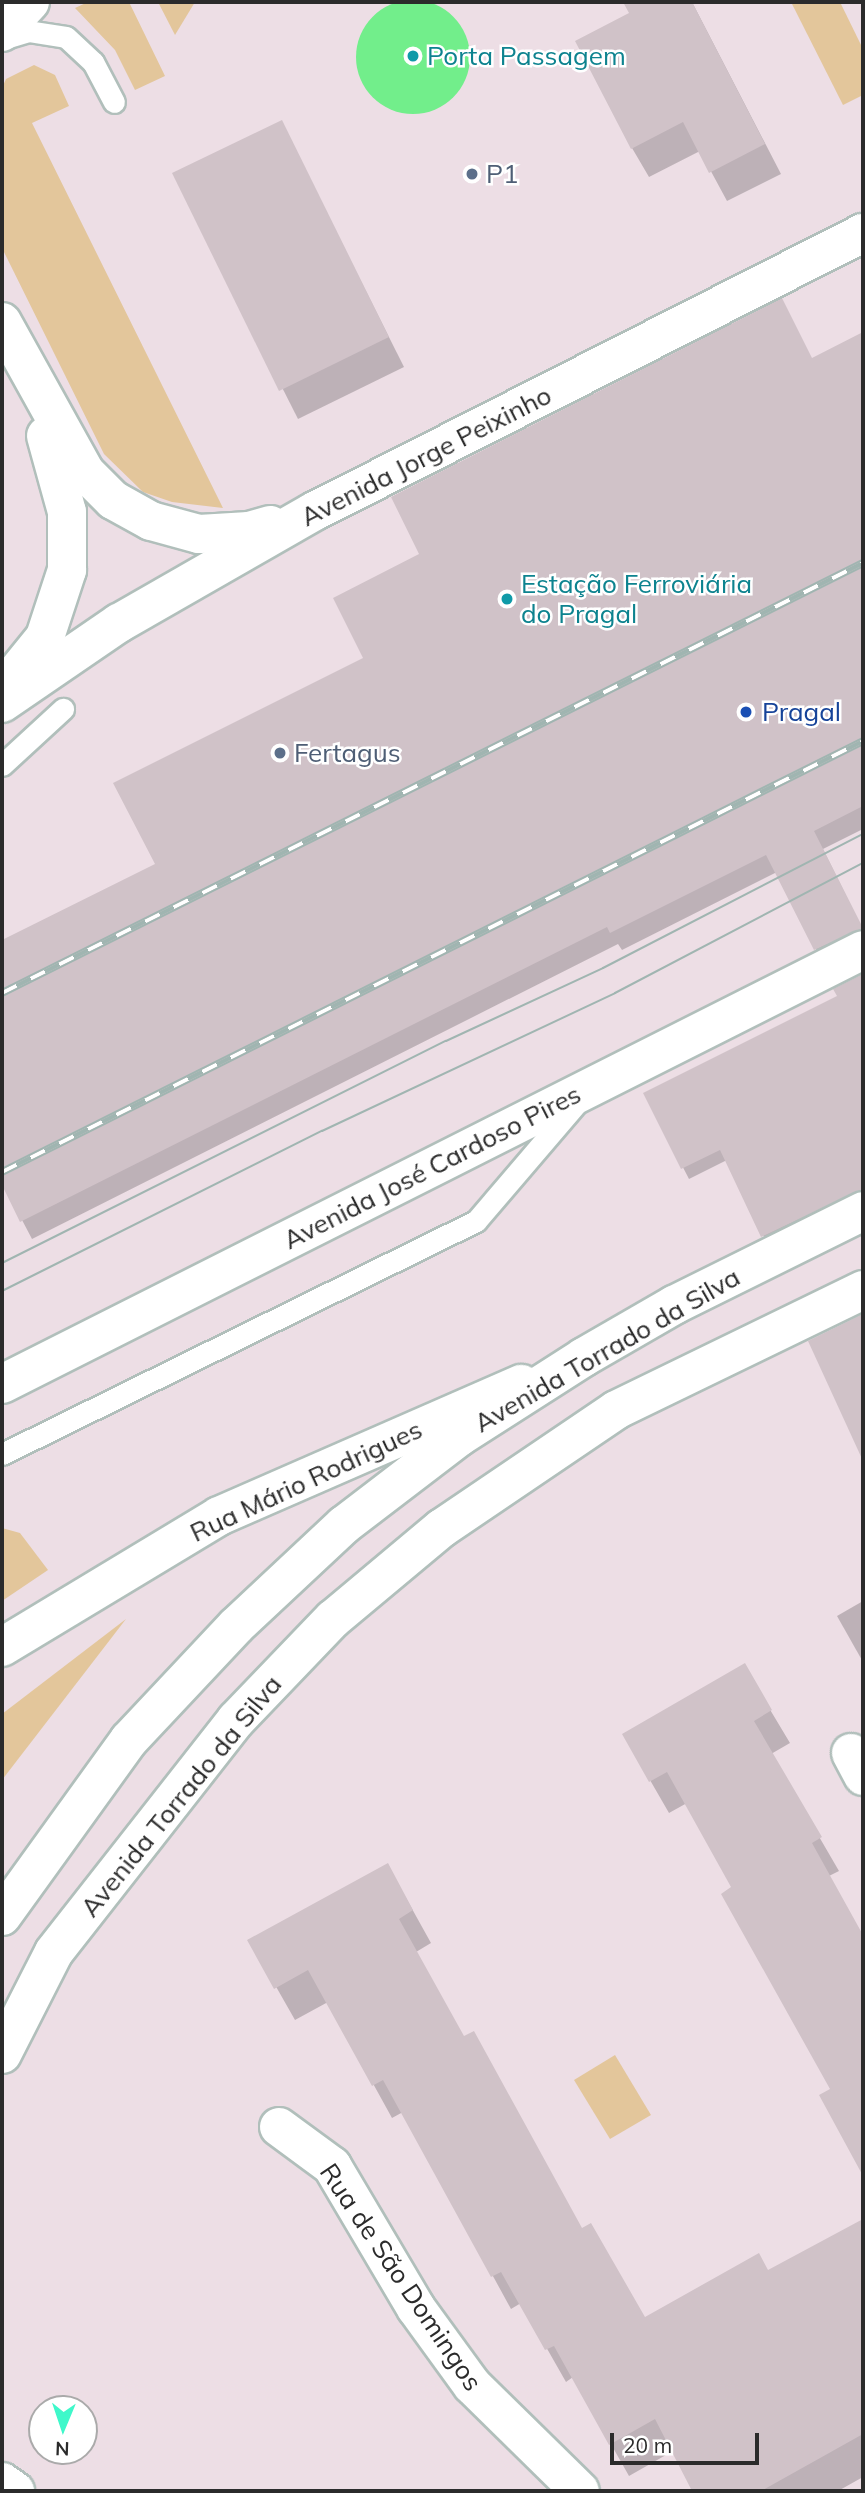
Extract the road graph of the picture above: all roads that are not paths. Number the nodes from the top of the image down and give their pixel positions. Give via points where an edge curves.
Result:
1 (30, 2) edge
2 (2, 32) edge
3 (2, 39) edge
4 (114, 102) dead end
5 (863, 233) edge
6 (2, 322) edge
7 (23, 368) junction
8 (313, 512) junction
9 (2, 689) edge
10 (2, 703) edge
11 (62, 709) dead end
12 (2, 765) edge
13 (863, 950) edge
14 (590, 1086) junction
15 (863, 1211) edge
16 (863, 1290) edge
17 (584, 1357) junction
18 (2, 1384) edge
19 (2, 1454) edge
20 (2, 1647) edge
21 (2, 1916) edge
22 (2, 2054) edge
23 (279, 2127) dead end
24 (2, 2482) edge
25 (15, 2491) edge
26 (580, 2491) edge

1 - 2 street
3 - 4 lane via 28,31 66,37 93,62
5 - 8 street, Avenida Jorge Peixinho
6 - 7 street
7 - 8 street via 85,472 113,500 151,521 221,534 249,531
7 - 9 street via 59,474 70,539 67,570 45,638
8 - 10 street, Avenida Jorge Peixinho via 119,623
11 - 12 lane
13 - 14 street, Avenida José Cardoso Pires
14 - 18 street, Avenida José Cardoso Pires
14 - 19 lane via 476,1221
15 - 17 street, Avenida Torrado da Silva
16 - 22 street, Avenida Torrado da Silva via 616,1410 527,1466 442,1528 333,1619 236,1720 54,1952
17 - 20 street, Rua Mário Rodrigues via 219,1516
17 - 21 street, Avenida Torrado da Silva via 458,1437 290,1573 183,1678 129,1740
23 - 26 street, Rua de São Domingos via 332,2166 416,2308 472,2385
24 - 25 street

